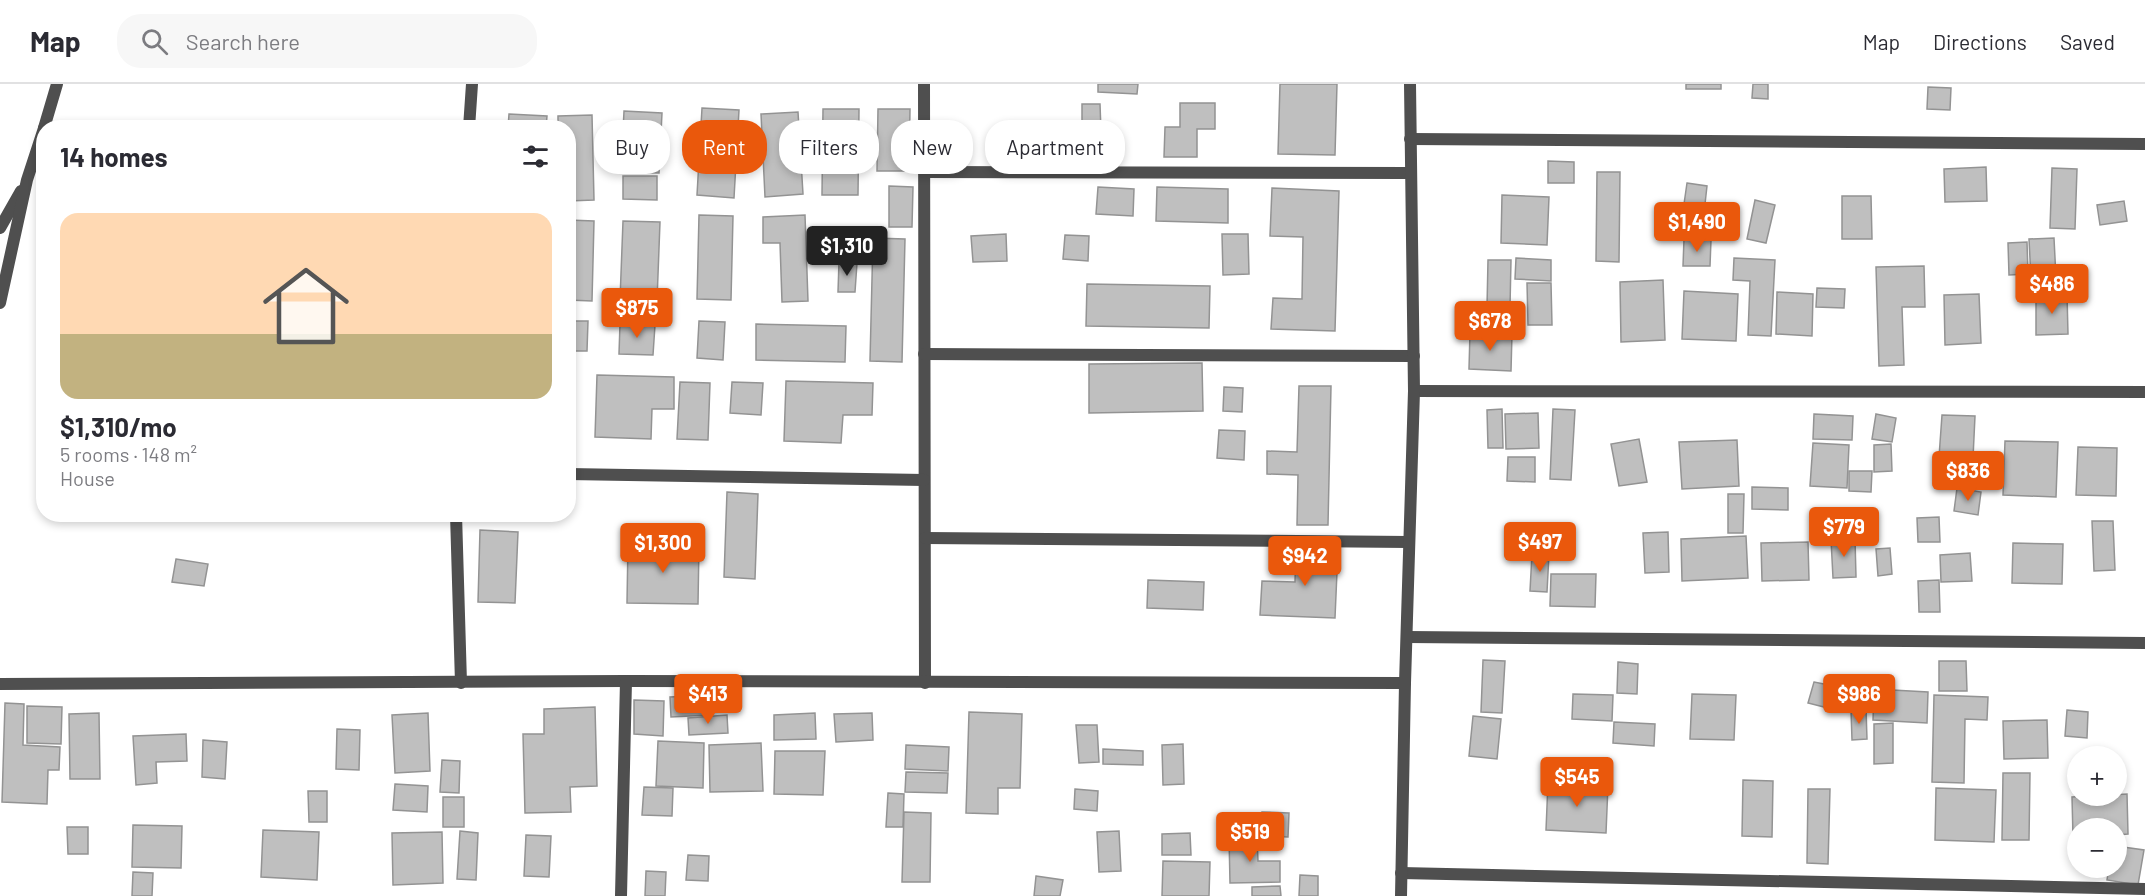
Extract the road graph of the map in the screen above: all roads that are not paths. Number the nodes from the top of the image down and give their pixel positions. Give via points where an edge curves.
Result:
1 (57, 84) edge
2 (472, 84) edge
3 (924, 84) edge
4 (1410, 84) edge
5 (46, 120) edge
6 (470, 120) edge
7 (924, 120) edge
8 (1410, 139) junction
9 (2145, 144) edge
10 (36, 152) edge
11 (973, 172) edge
12 (1410, 173) junction
13 (924, 174) edge
14 (27, 180) junction
15 (0, 228) edge
16 (0, 303) edge
17 (924, 354) junction
18 (1414, 356) junction
19 (1414, 391) junction
20 (2145, 392) edge
21 (576, 474) edge
22 (924, 480) junction
23 (456, 522) edge
24 (925, 538) junction
25 (1409, 542) junction
26 (1407, 637) junction
27 (2145, 643) edge
28 (626, 681) junction
29 (461, 683) junction
30 (925, 683) junction
31 (1405, 683) junction
32 (0, 684) edge
33 (1401, 873) junction
34 (2145, 889) edge
35 (621, 896) edge
36 (1401, 896) edge

1 - 5 street
2 - 6 street
3 - 7 street
4 - 8 street
8 - 9 street
8 - 12 street
10 - 14 street
11 - 12 street
12 - 18 street
13 - 17 street
14 - 15 street
14 - 16 street
17 - 18 street
17 - 22 street
18 - 19 street
19 - 20 street
19 - 25 street
21 - 22 street
22 - 24 street
23 - 29 street
24 - 25 street
24 - 30 street
25 - 26 street
26 - 27 street
26 - 31 street
28 - 29 street
28 - 30 street
28 - 35 street
29 - 32 street
30 - 31 street
31 - 33 street
33 - 34 street
33 - 36 street

